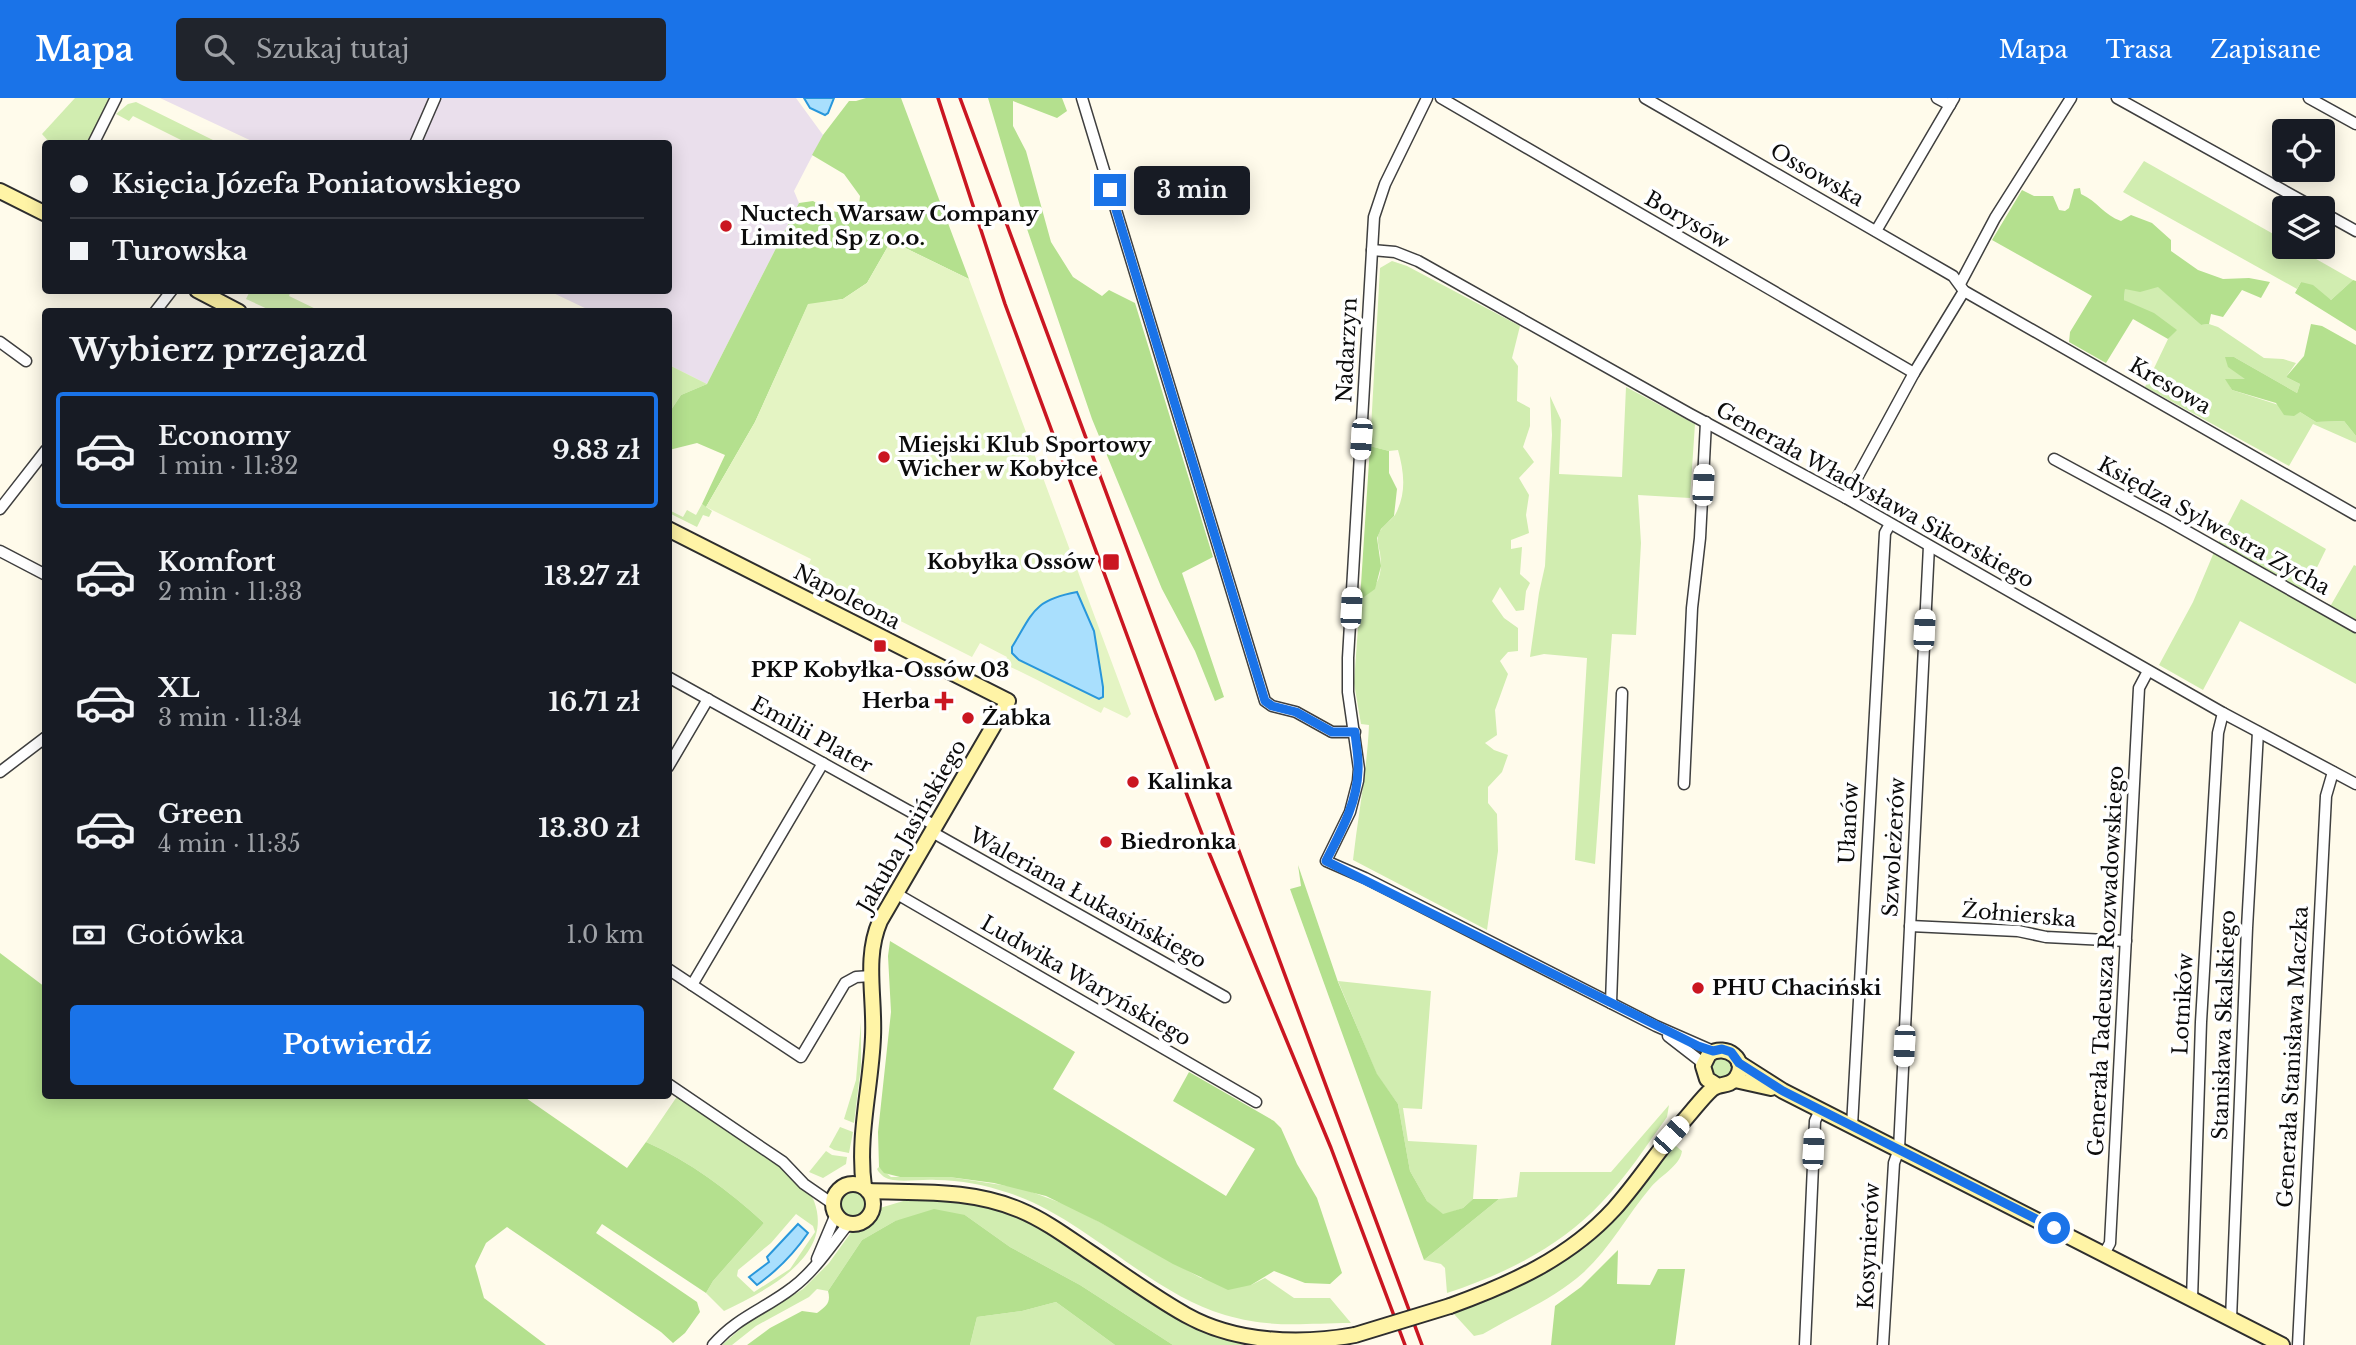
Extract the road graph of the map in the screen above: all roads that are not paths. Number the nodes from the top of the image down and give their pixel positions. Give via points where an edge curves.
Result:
1 (116, 98) edge
2 (435, 98) edge
3 (1082, 98) edge
4 (1427, 98) edge
5 (1441, 98) edge
6 (1645, 98) edge
7 (1937, 98) edge
8 (2071, 98) edge
9 (2117, 98) edge
10 (2309, 98) edge
11 (1952, 102) edge
12 (2356, 124) edge
13 (95, 140) edge
14 (417, 140) edge
15 (0, 191) edge
16 (2293, 196) edge
17 (42, 212) edge
18 (2335, 219) edge
19 (1876, 231) junction
20 (2356, 231) edge
21 (1372, 250) junction
22 (1962, 287) junction
23 (169, 294) edge
24 (205, 294) edge
25 (158, 308) edge
26 (231, 308) edge
27 (0, 342) edge
28 (26, 361) dead end
29 (1914, 373) junction
30 (1706, 422) junction
31 (42, 455) edge
32 (2054, 459) dead end
33 (1846, 498) junction
34 (0, 509) edge
35 (2356, 515) edge
36 (1890, 524) junction
37 (672, 531) edge
38 (1929, 546) junction
39 (0, 551) edge
40 (42, 573) edge
41 (2356, 627) edge
42 (2148, 671) junction
43 (672, 679) edge
44 (1622, 693) dead end
45 (708, 699) junction
46 (1007, 701) joint
47 (2223, 713) junction
48 (1355, 732) junction
49 (2258, 732) junction
50 (42, 740) edge
51 (672, 760) edge
52 (823, 763) junction
53 (0, 772) edge
54 (2333, 772) junction
55 (1685, 784) dead end
56 (2356, 784) edge
57 (934, 829) junction
58 (897, 894) junction
59 (1910, 926) junction
60 (2126, 941) junction
61 (672, 972) edge
62 (871, 976) junction
63 (692, 985) junction
64 (1225, 997) dead end
65 (1611, 1003) junction
66 (1656, 1027) junction
67 (1713, 1051) junction
68 (1739, 1063) junction
69 (1704, 1070) junction
70 (1735, 1080) junction
71 (1718, 1086) junction
72 (672, 1087) edge
73 (1783, 1091) junction
74 (1256, 1102) dead end
75 (1820, 1110) junction
76 (1852, 1126) junction
77 (1671, 1135) junction
78 (862, 1138) junction
79 (1899, 1149) junction
80 (849, 1184) junction
81 (866, 1189) junction
82 (912, 1192) junction
83 (873, 1206) junction
84 (835, 1209) junction
85 (849, 1223) junction
86 (2104, 1254) junction
87 (813, 1269) junction
88 (2192, 1299) junction
89 (2231, 1319) junction
90 (713, 1345) edge
91 (1804, 1345) edge
92 (1883, 1345) edge
93 (2282, 1345) edge
94 (2298, 1345) edge

1 - 13 street
2 - 14 street
3 - 48 street via 1265,701 1332,732
4 - 21 street, Nadarzyn via 1377,204
5 - 29 street, Borysów
6 - 19 street, Ossowska
7 - 11 street
8 - 22 street via 1995,218
9 - 16 street
10 - 12 street
11 - 19 street
15 - 17 street
18 - 20 street
19 - 22 street, Ossowska via 1953,276
21 - 30 street, Generała Władysława Sikorskiego via 1418,261
21 - 48 street, Nadarzyn via 1348,658
22 - 29 street
22 - 35 street, Kresowa
23 - 25 street
24 - 26 street
27 - 28 street
29 - 33 street
30 - 33 street, Generała Władysława Sikorskiego
30 - 55 street
31 - 34 street
32 - 41 street, Księdza Sylwestra Zycha
33 - 36 street, Generała Władysława Sikorskiego
36 - 38 street, Generała Władysława Sikorskiego
36 - 76 street, Ułanów via 1884,546
37 - 46 street, Napoleona
38 - 42 street, Generała Władysława Sikorskiego
38 - 59 street, Szwoleżerów
39 - 40 street
42 - 47 street, Generała Władysława Sikorskiego
42 - 60 street, Generała Tadeusza Rozwadowskiego via 2139,688
43 - 45 street, Emilii Plater
44 - 65 street
45 - 51 street
45 - 52 street, Emilii Plater
46 - 57 street, Jakuba Jasińskiego
47 - 49 street, Generała Władysława Sikorskiego
47 - 88 street, Lotników via 2218,733 2201,1022
48 - 65 street, Nadarzyn via 1356,793 1326,861
49 - 54 street, Generała Władysława Sikorskiego
49 - 89 street, Stanisława Skalskiego
50 - 53 street
52 - 57 street, Emilii Plater
52 - 63 street
54 - 56 street, Generała Władysława Sikorskiego
54 - 94 street, Generała Stanisława Maczka via 2326,796
57 - 58 street, Jakuba Jasińskiego
57 - 64 street, Waleriana Łukasińskiego
58 - 62 street, Jakuba Jasińskiego via 873,939
58 - 74 street, Ludwika Waryńskiego
59 - 60 street, Żołnierska
59 - 79 street, Szwoleżerów
60 - 86 street, Generała Tadeusza Rozwadowskiego via 2110,1243
61 - 63 street
62 - 63 street via 845,983 801,1057
62 - 78 street, Jakuba Jasińskiego via 873,1035
65 - 66 street
66 - 67 street
66 - 69 street via 1692,1054
67 - 68 street via 1726,1050
67 - 69 street via 1706,1057
68 - 70 street
68 - 73 street
69 - 71 street
69 - 77 street
70 - 71 street
70 - 73 street
71 - 77 street
72 - 84 street via 783,1162
73 - 75 street
75 - 76 street
75 - 91 street via 1815,1121
76 - 79 street
77 - 82 street, bridge via 1611,1212 1566,1250 1524,1277 1450,1306 1322,1341 1277,1342 1217,1329 1185,1315 1019,1209 952,1193
78 - 80 street, Jakuba Jasińskiego
78 - 81 street, Jakuba Jasińskiego
79 - 86 street
79 - 92 street, Kosynierów via 1894,1163
80 - 81 street
80 - 84 street via 839,1189
81 - 82 street
81 - 83 street
82 - 83 street
83 - 85 street via 865,1220
84 - 85 street
84 - 87 street
85 - 87 street
86 - 88 street
87 - 90 street via 790,1290 739,1320
88 - 89 street
89 - 93 street

